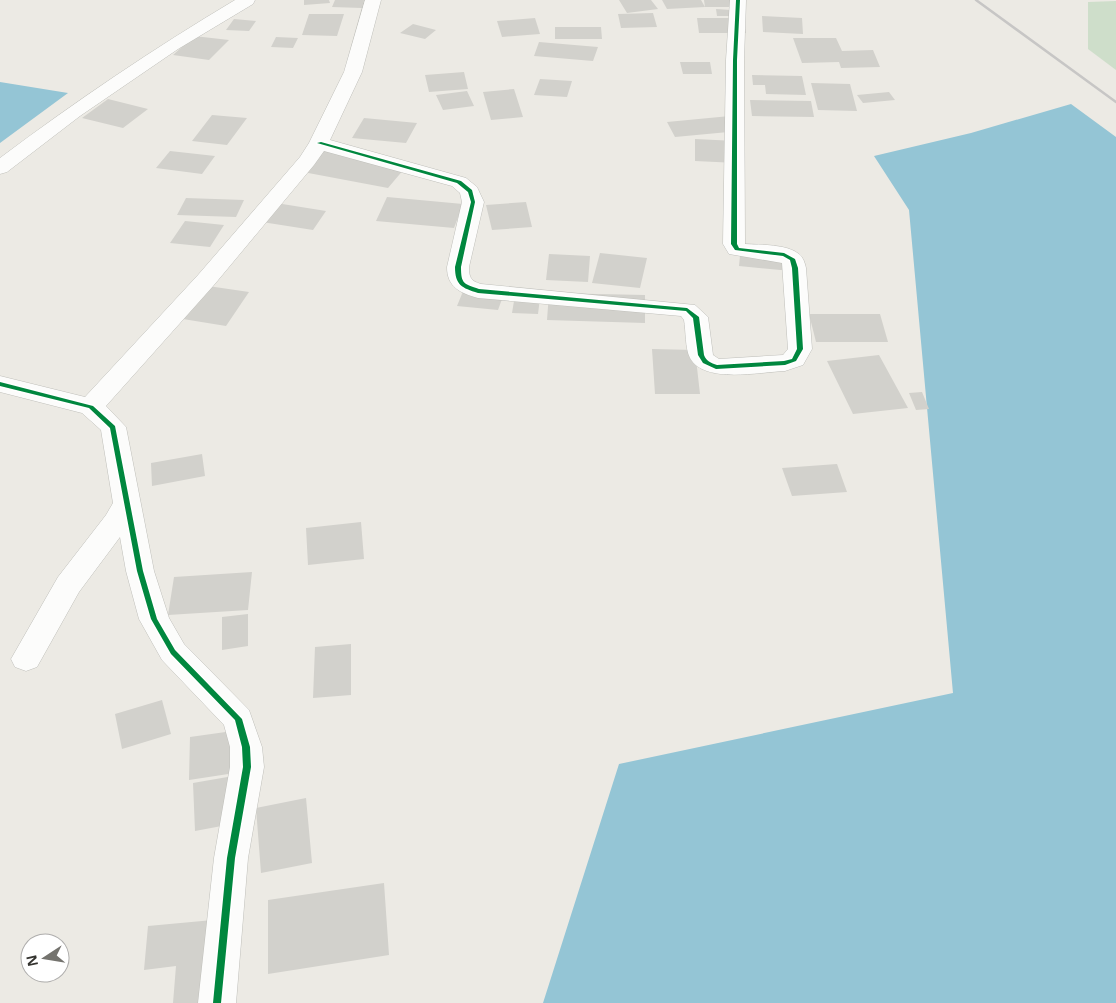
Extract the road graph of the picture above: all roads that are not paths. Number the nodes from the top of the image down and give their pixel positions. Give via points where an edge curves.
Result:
1 (247, 0) edge
2 (373, 0) edge
3 (738, 0) edge
4 (319, 143) junction
5 (0, 168) edge
6 (0, 384) edge
7 (91, 407) junction
8 (127, 503) junction
9 (26, 659) dead end
10 (217, 1003) edge

1 - 5 street via 172,45 72,112
2 - 4 street via 353,72
3 - 4 street via 734,244 738,249 792,259 800,349 794,360 716,367 708,364 701,355 696,317 687,310 478,291 464,286 458,277 458,267 473,202 470,191 459,182
4 - 7 street via 212,272
6 - 7 street
7 - 8 street via 113,426
8 - 9 street via 68,585
8 - 10 street via 140,571 154,619 173,652 238,719 246,747 247,767 231,858

